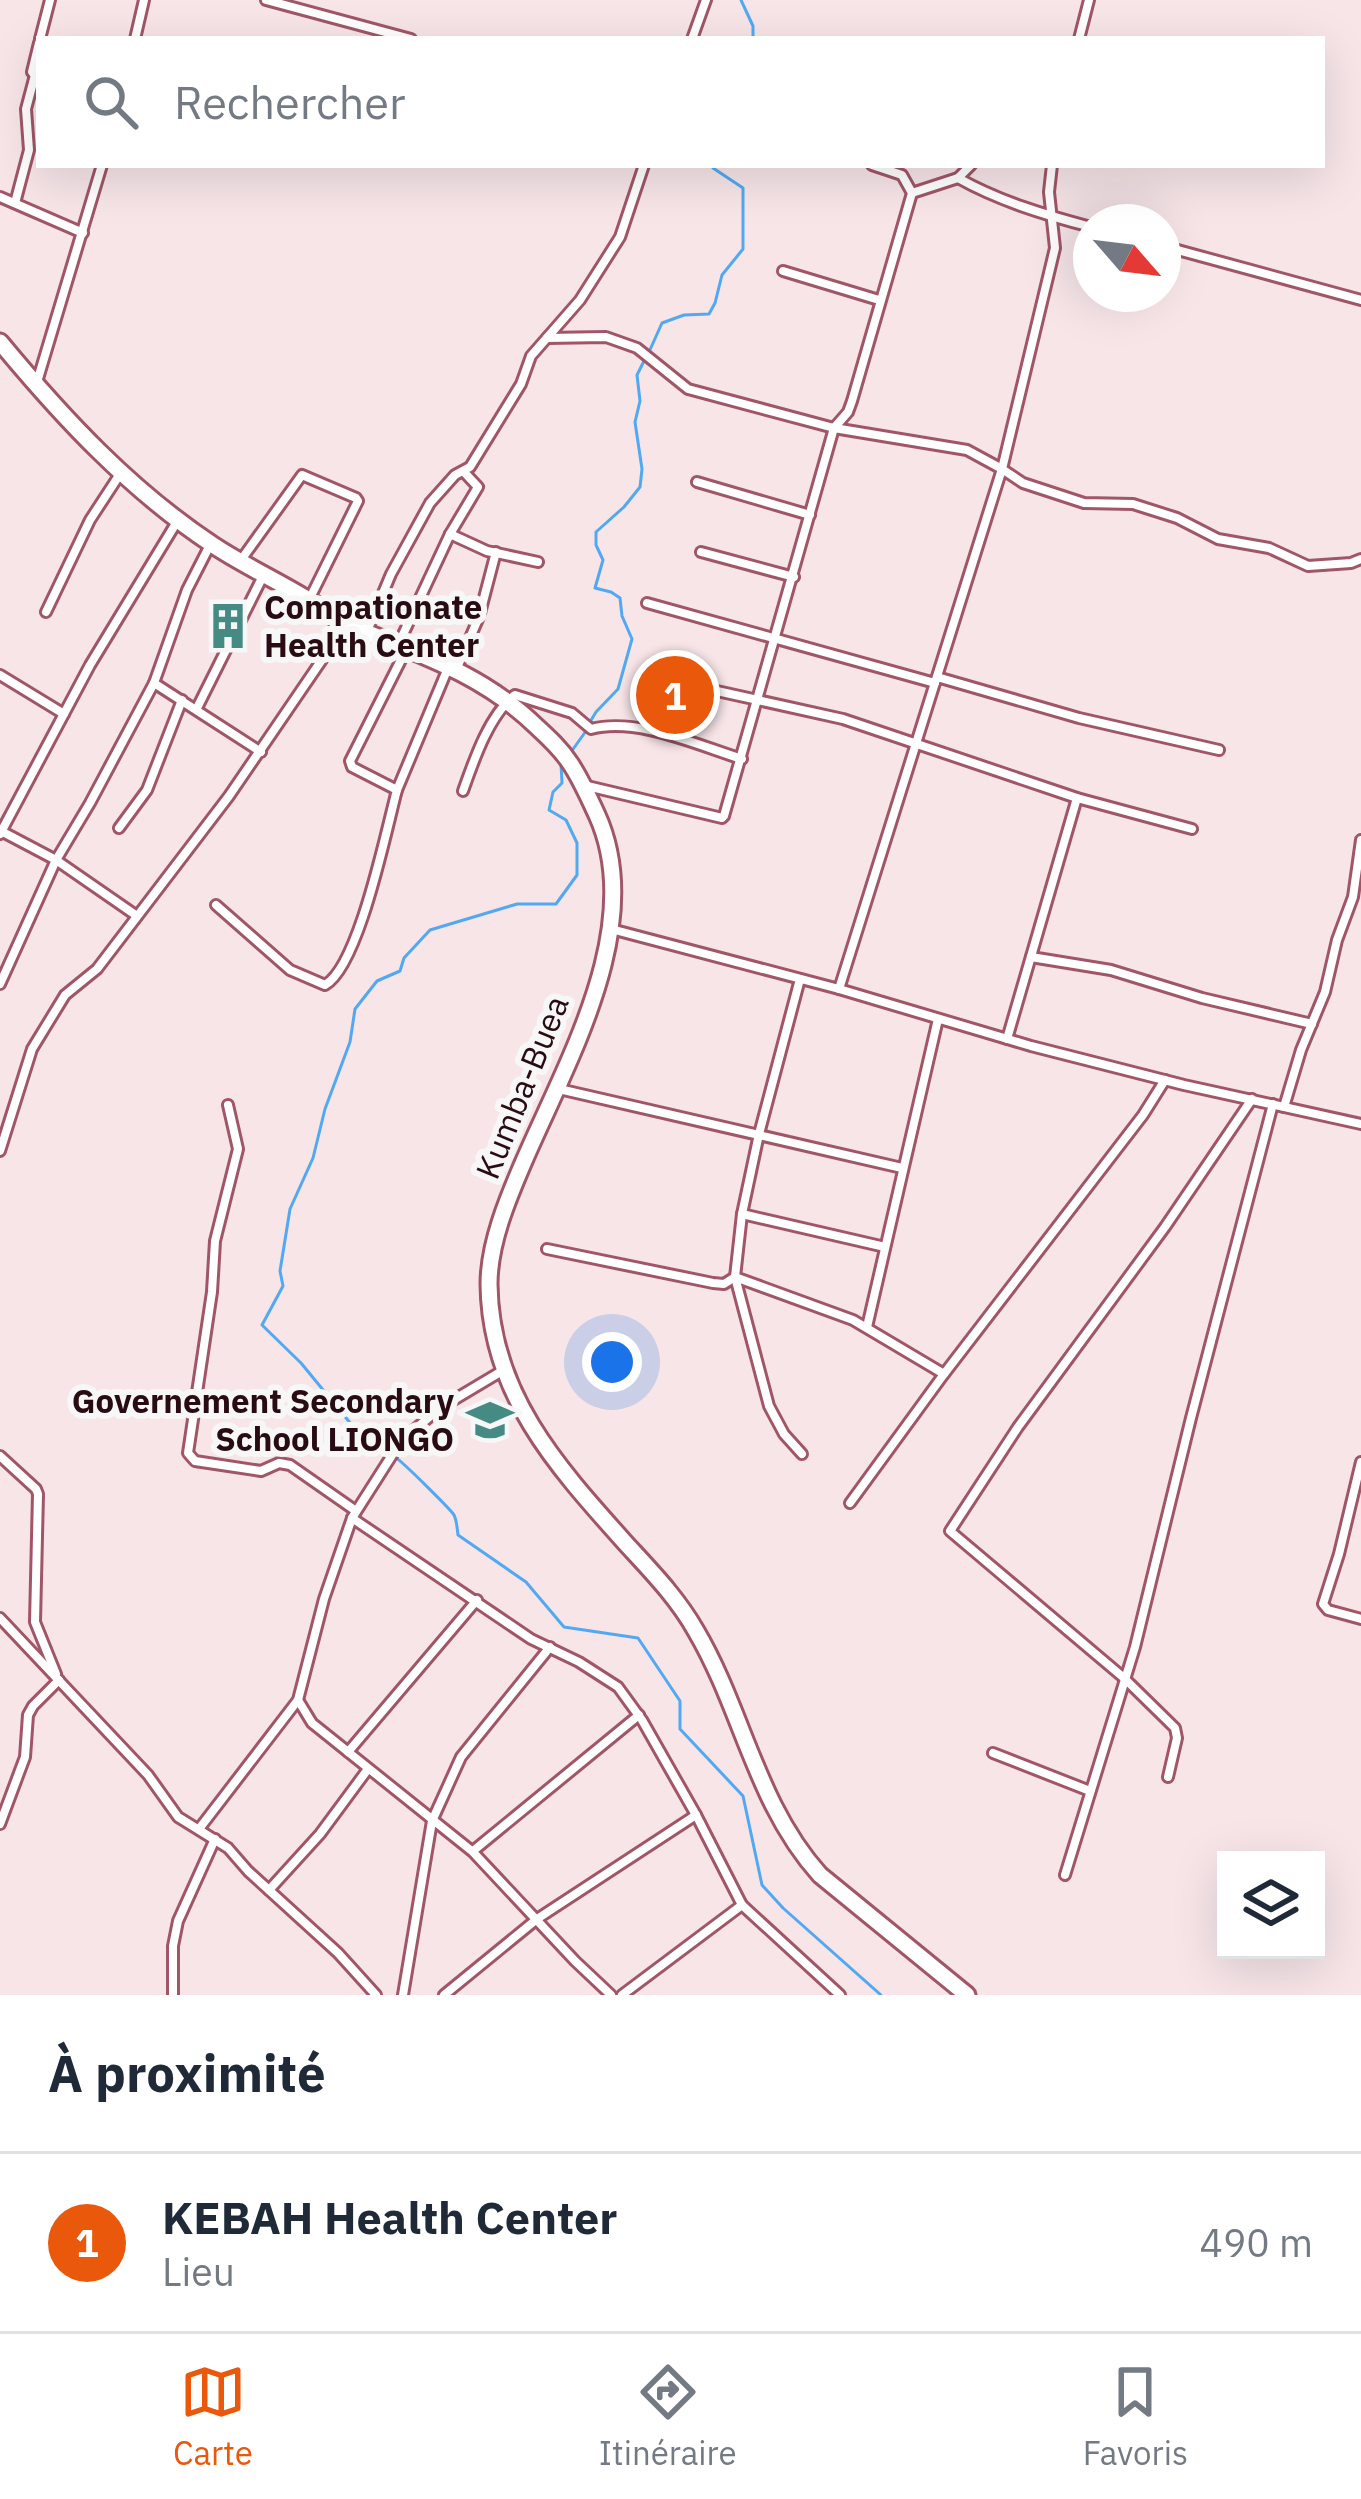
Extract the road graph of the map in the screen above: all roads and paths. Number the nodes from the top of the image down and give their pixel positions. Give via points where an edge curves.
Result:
1 (50, 0) edge
2 (144, 0) edge
3 (266, 0) edge
4 (706, 0) edge
5 (1089, 0) edge
6 (40, 36) edge
7 (135, 36) edge
8 (400, 36) edge
9 (693, 36) edge
10 (1080, 36) edge
11 (36, 79) edge
12 (101, 168) edge
13 (643, 168) edge
14 (880, 168) edge
15 (968, 168) edge
16 (1052, 168) edge
17 (958, 178) junction
18 (912, 193) junction
19 (0, 197) edge
20 (15, 203) junction
21 (1052, 217) junction
22 (1073, 222) edge
23 (83, 232) junction
24 (1181, 251) edge
25 (783, 271) dead end
26 (879, 300) junction
27 (1361, 300) edge
28 (547, 338) junction
29 (0, 342) edge
30 (36, 386) junction
31 (834, 428) junction
32 (1002, 469) junction
33 (464, 472) junction
34 (120, 473) junction
35 (697, 482) dead end
36 (810, 515) junction
37 (179, 519) junction
38 (450, 534) junction
39 (211, 544) junction
40 (496, 552) junction
41 (701, 552) dead end
42 (1361, 559) edge
43 (241, 561) junction
44 (538, 562) dead end
45 (263, 575) junction
46 (794, 578) junction
47 (309, 600) junction
48 (647, 603) dead end
49 (46, 612) dead end
50 (345, 625) junction
51 (367, 631) junction
52 (777, 637) junction
53 (403, 645) junction
54 (453, 668) junction
55 (667, 670) dead end
56 (0, 675) edge
57 (936, 680) junction
58 (154, 683) junction
59 (182, 700) junction
60 (508, 700) junction
61 (759, 700) junction
62 (197, 709) junction
63 (64, 714) junction
64 (915, 743) junction
65 (1219, 750) dead end
66 (262, 752) junction
67 (742, 758) junction
68 (582, 784) junction
69 (397, 790) junction
70 (463, 791) dead end
71 (1077, 798) junction
72 (119, 828) dead end
73 (1192, 829) dead end
74 (0, 832) edge
75 (1361, 840) edge
76 (56, 860) junction
77 (1357, 897) edge
78 (216, 905) dead end
79 (137, 916) junction
80 (610, 929) junction
81 (1031, 957) junction
82 (800, 979) junction
83 (0, 984) edge
84 (839, 989) junction
85 (938, 1019) junction
86 (1312, 1024) junction
87 (1007, 1039) junction
88 (1165, 1080) junction
89 (555, 1088) junction
90 (1252, 1100) junction
91 (1273, 1104) junction
92 (228, 1106) dead end
93 (1284, 1107) junction
94 (1361, 1124) edge
95 (759, 1134) junction
96 (0, 1151) edge
97 (902, 1168) junction
98 (742, 1214) junction
99 (885, 1247) junction
100 (547, 1249) dead end
101 (735, 1277) junction
102 (867, 1328) junction
103 (503, 1370) junction
104 (944, 1374) junction
105 (802, 1454) dead end
106 (0, 1456) edge
107 (1361, 1462) edge
108 (850, 1503) dead end
109 (354, 1515) junction
110 (477, 1600) junction
111 (0, 1618) edge
112 (1361, 1618) edge
113 (550, 1648) junction
114 (1124, 1678) junction
115 (59, 1680) junction
116 (298, 1700) junction
117 (639, 1714) junction
118 (348, 1752) junction
119 (993, 1753) dead end
120 (368, 1769) junction
121 (1168, 1777) dead end
122 (1090, 1791) junction
123 (696, 1815) junction
124 (432, 1821) junction
125 (0, 1824) edge
126 (199, 1829) junction
127 (215, 1839) junction
128 (472, 1852) junction
129 (1065, 1875) dead end
130 (269, 1890) junction
131 (742, 1905) junction
132 (536, 1919) junction
133 (173, 1995) edge
134 (376, 1995) edge
135 (403, 1995) edge
136 (444, 1995) edge
137 (611, 1995) edge
138 (622, 1995) edge
139 (840, 1995) edge
140 (967, 1995) edge

1 - 6 street
2 - 7 street
3 - 8 street
4 - 9 street
5 - 10 street
11 - 20 street
12 - 23 street
13 - 28 street via 620,237
14 - 18 street via 902,176
15 - 17 street
16 - 21 street
17 - 18 street
17 - 21 street
18 - 26 street
19 - 20 street
20 - 23 street
21 - 22 street
21 - 32 street via 1055,248
23 - 30 street
24 - 27 street
25 - 26 street
26 - 31 street via 848,412
28 - 31 street via 606,337 637,348 688,389
28 - 33 street
29 - 30 highway, Kumba-Buea
30 - 34 highway, Kumba-Buea
31 - 32 street via 967,450
31 - 36 street
32 - 42 street via 1084,503 1133,504 1308,566
32 - 57 street
33 - 38 street via 478,487
33 - 51 street via 430,503
34 - 37 highway, Kumba-Buea
34 - 49 street
35 - 36 street
36 - 46 street
37 - 39 highway, Kumba-Buea
37 - 63 street
38 - 40 street
38 - 53 street
39 - 43 highway, Kumba-Buea
39 - 58 street
40 - 44 street
40 - 54 street via 479,616
41 - 46 street
43 - 45 highway, Kumba-Buea
43 - 47 street via 302,475 356,498
45 - 47 highway, Kumba-Buea
45 - 62 street
46 - 52 street
47 - 50 highway, Kumba-Buea
48 - 52 street
50 - 51 highway, Kumba-Buea
50 - 66 street
51 - 53 highway, Kumba-Buea
52 - 57 street
52 - 61 street
53 - 54 highway, Kumba-Buea
53 - 69 street via 349,765
54 - 60 highway, Kumba-Buea
54 - 69 street
55 - 61 street
56 - 63 street
57 - 64 street
57 - 65 street
58 - 59 street
58 - 76 street
59 - 62 street
59 - 72 street via 147,790
60 - 67 street via 515,695 572,713 591,729 628,725
60 - 68 highway, Kumba-Buea via 561,750
60 - 70 street
61 - 64 street
61 - 67 street
62 - 66 street
63 - 74 street
64 - 71 street
64 - 84 street
66 - 79 street
67 - 68 street via 722,818
68 - 80 highway, Kumba-Buea via 611,865
69 - 78 street via 362,921 332,982 290,970
71 - 73 street
71 - 81 street
74 - 76 street
75 - 77 street
76 - 79 street
76 - 83 street
77 - 86 street
79 - 96 street via 97,969 65,994 35,1041
80 - 82 street
80 - 89 highway, Kumba-Buea
81 - 86 street
81 - 87 street
82 - 84 street
82 - 95 street
84 - 85 street
85 - 87 street
85 - 97 street
86 - 93 street
87 - 88 street
88 - 90 street
88 - 104 street
89 - 95 street
89 - 103 highway, Kumba-Buea via 513,1186 489,1277
90 - 91 street
90 - 114 street via 950,1531
91 - 93 street
91 - 114 street
92 - 109 street via 238,1149 215,1241 188,1454 195,1462 261,1471 290,1465
93 - 94 street
95 - 97 street
95 - 98 street
97 - 99 street
98 - 99 street
98 - 101 street
99 - 102 street
100 - 101 street via 713,1283
101 - 102 street
101 - 105 street via 769,1406
102 - 104 street
103 - 109 street via 401,1441
103 - 140 highway, Kumba-Buea via 531,1429 697,1631 769,1801 803,1856
104 - 108 street
106 - 115 street via 38,1494 35,1622
107 - 112 street via 1323,1604
109 - 110 street
109 - 116 street
110 - 113 street
110 - 118 street
111 - 115 street
113 - 117 street via 611,1681
113 - 124 street via 461,1757
114 - 121 street via 1175,1729
114 - 122 street
115 - 125 street via 28,1715 25,1756
115 - 126 street via 178,1817
116 - 118 street
116 - 126 street
117 - 123 street
117 - 128 street
118 - 120 street
119 - 122 street
120 - 124 street
120 - 130 street
122 - 129 street
123 - 131 street
123 - 132 street
124 - 128 street
124 - 135 street
126 - 127 street
127 - 130 street
127 - 133 street via 178,1921
128 - 132 street
130 - 134 street
131 - 138 street
131 - 139 street
132 - 136 street
132 - 137 street

